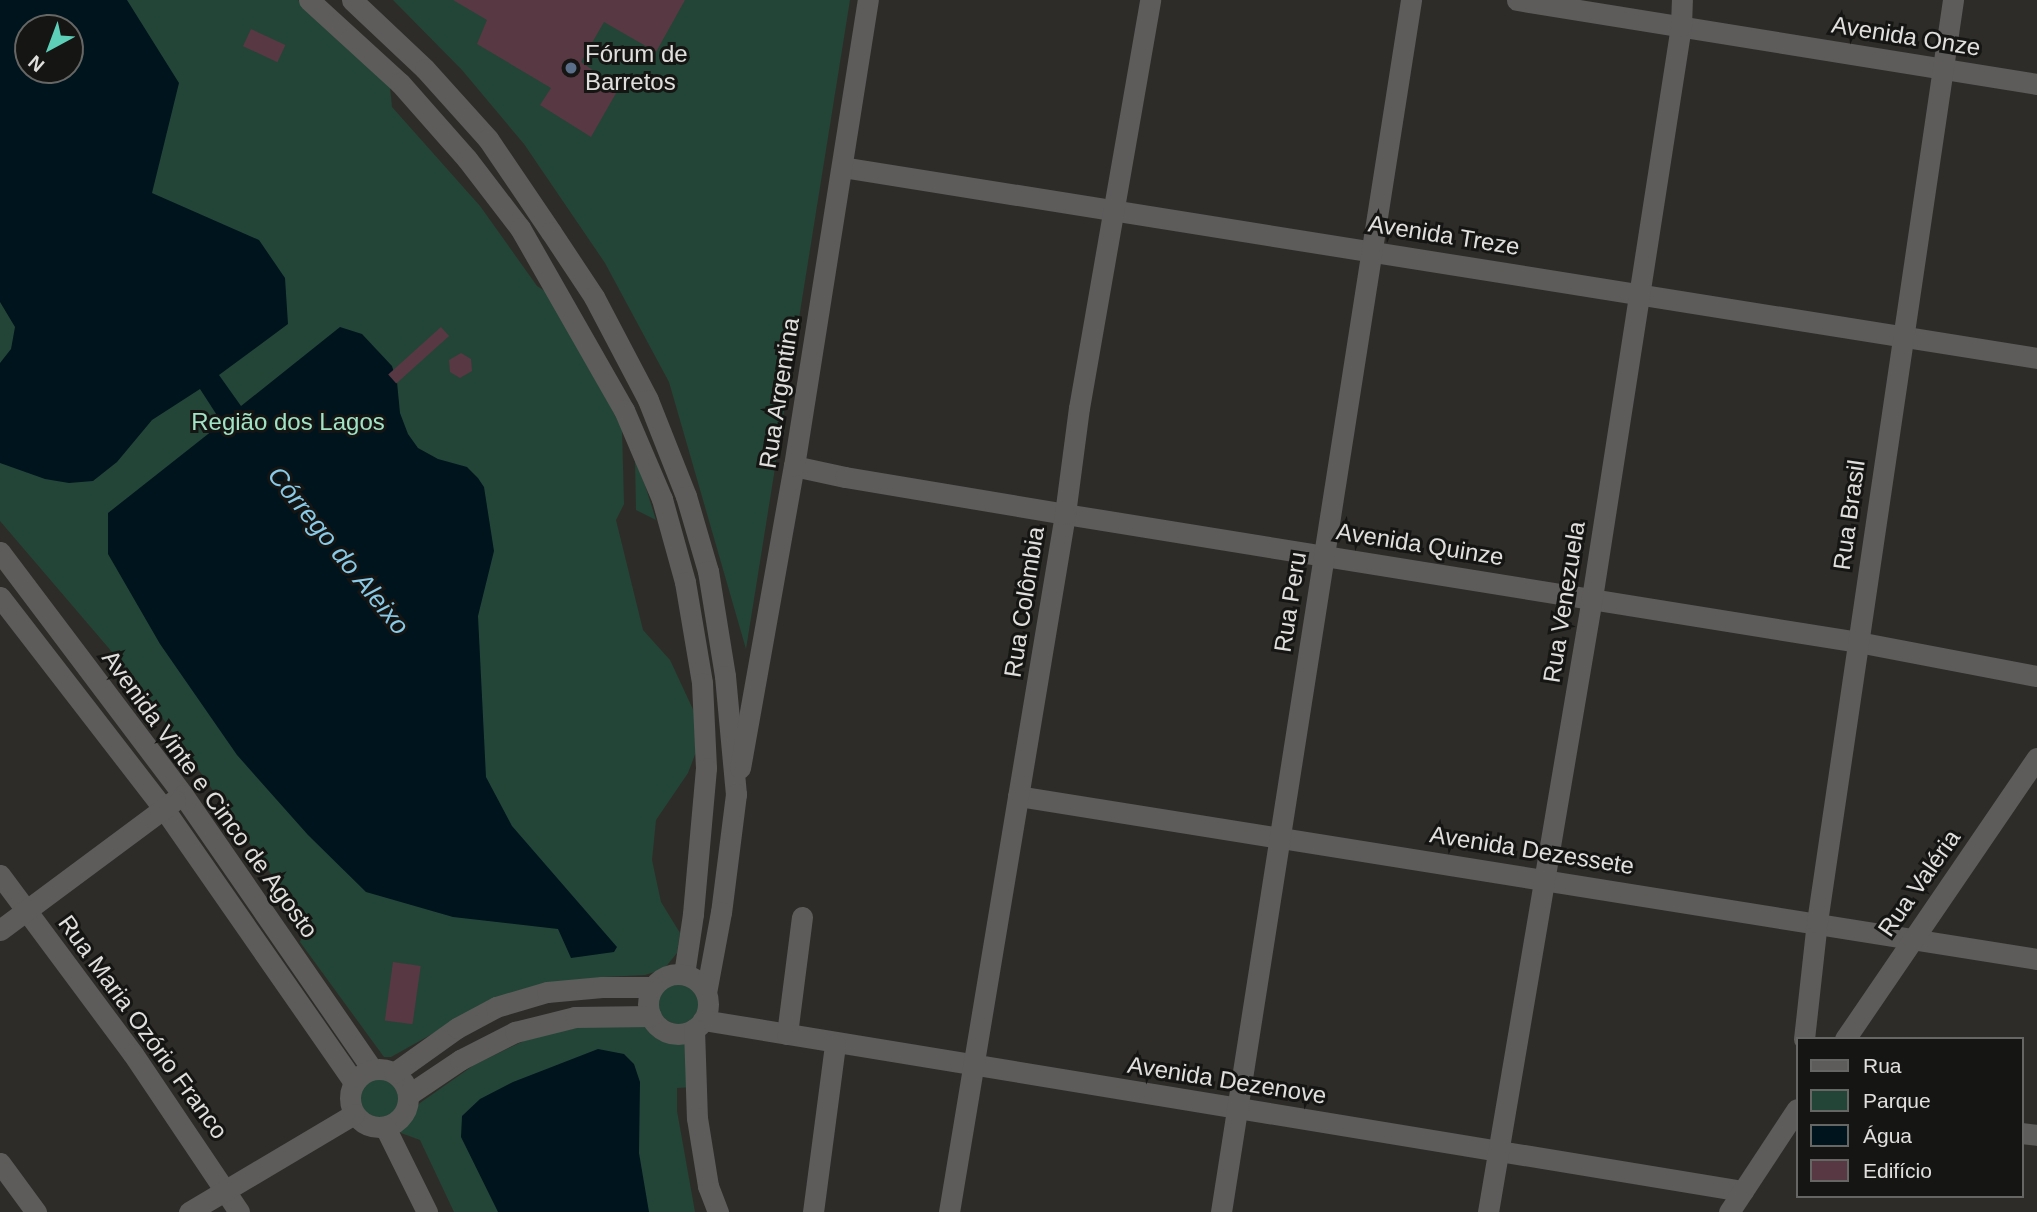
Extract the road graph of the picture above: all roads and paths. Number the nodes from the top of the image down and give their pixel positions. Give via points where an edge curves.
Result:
1 (309, 0) edge
2 (352, 0) edge
3 (868, 0) edge
4 (1150, 0) edge
5 (1411, 0) edge
6 (1517, 0) edge
7 (1682, 0) edge
8 (1953, 0) edge
9 (1681, 26) junction
10 (1943, 69) junction
11 (2037, 84) edge
12 (842, 167) junction
13 (1115, 210) junction
14 (1372, 250) junction
15 (1639, 293) junction
16 (1902, 336) junction
17 (2037, 358) edge
18 (794, 466) junction
19 (1065, 514) junction
20 (0, 552) edge
21 (1324, 555) junction
22 (7, 574) edge
23 (0, 597) edge
24 (1591, 598) junction
25 (1858, 642) junction
26 (2037, 676) edge
27 (2037, 758) edge
28 (736, 794) junction
29 (183, 795) junction
30 (1018, 796) junction
31 (164, 809) junction
32 (1280, 837) junction
33 (0, 876) edge
34 (1544, 879) junction
35 (27, 910) junction
36 (802, 917) dead end
37 (1817, 922) junction
38 (0, 930) edge
39 (1913, 937) junction
40 (2037, 959) edge
41 (684, 974) junction
42 (653, 987) junction
43 (706, 993) junction
44 (651, 1016) junction
45 (699, 1025) junction
46 (787, 1034) junction
47 (1804, 1037) edge
48 (1846, 1037) edge
49 (835, 1044) junction
50 (974, 1065) junction
51 (383, 1071) junction
52 (354, 1082) junction
53 (408, 1096) junction
54 (1237, 1108) junction
55 (1796, 1111) edge
56 (354, 1114) junction
57 (385, 1127) junction
58 (1499, 1151) junction
59 (0, 1163) edge
60 (227, 1190) junction
61 (1743, 1191) junction
62 (36, 1212) edge
63 (189, 1212) edge
64 (239, 1212) edge
65 (427, 1212) edge
66 (718, 1212) edge
67 (813, 1212) edge
68 (949, 1212) edge
69 (1221, 1212) edge
70 (1488, 1212) edge
71 (1729, 1212) edge

1 - 41 street via 400,83 520,228 624,410 662,499 685,582 702,683 706,768
2 - 28 street via 425,69 488,139 594,297 648,400 686,496 708,571 725,676
3 - 12 street, Rua Argentina
4 - 13 street, Rua Colômbia
5 - 14 street, Rua Peru
6 - 9 street, Avenida Onze
7 - 9 street, Rua Venezuela
8 - 10 street, Rua Brasil
9 - 10 street, Avenida Onze
9 - 15 street, Rua Venezuela
10 - 11 street, Avenida Onze
10 - 16 street, Rua Brasil
12 - 13 street, Avenida Treze
12 - 18 street, Rua Argentina
13 - 14 street, Avenida Treze
13 - 19 street, Rua Colômbia
14 - 15 street, Avenida Treze
14 - 21 street, Rua Peru
15 - 16 street, Avenida Treze
15 - 24 street, Rua Venezuela
16 - 17 street, Avenida Treze
16 - 25 street, Rua Brasil
18 - 19 street, Avenida Quinze
18 - 28 street, Rua Argentina
19 - 21 street, Avenida Quinze
19 - 30 street, Rua Colômbia
20 - 22 street, Avenida Vinte e Cinco de Agosto
21 - 24 street, Avenida Quinze
21 - 32 street, Rua Peru
22 - 29 street, Avenida Vinte e Cinco de Agosto
23 - 31 street, Avenida Vinte e Cinco de Agosto
24 - 25 street, Avenida Quinze
24 - 34 street, Rua Venezuela
25 - 26 street, Avenida Quinze
25 - 37 street, Rua Brasil
27 - 39 street, Rua Valéria
28 - 43 street
29 - 31 street
29 - 51 street, Avenida Vinte e Cinco de Agosto
30 - 32 street, Avenida Dezessete
30 - 50 street, Rua Colômbia
31 - 35 street
31 - 52 street, Avenida Vinte e Cinco de Agosto
32 - 34 street, Avenida Dezessete
32 - 54 street, Rua Peru
33 - 35 street, Rua Maria Ozório Franco
34 - 37 street, Avenida Dezessete
34 - 58 street, Rua Venezuela
35 - 38 street
35 - 60 street, Rua Maria Ozório Franco
36 - 46 street
37 - 39 street, Avenida Dezessete
37 - 47 street, Rua Brasil
39 - 40 street, Avenida Dezessete
39 - 48 street, Rua Valéria
41 - 42 street via 666,976
41 - 43 street via 698,981
42 - 44 street via 648,1001
42 - 51 street via 547,992 496,1007
43 - 45 street via 708,1009
44 - 45 street via 675,1034
44 - 53 street via 575,1017 515,1032 460,1060
45 - 46 street, Avenida Dezenove
45 - 66 street via 697,1118 708,1186
46 - 49 street, Avenida Dezenove
49 - 50 street, Avenida Dezenove
49 - 67 street
50 - 54 street, Avenida Dezenove
50 - 68 street, Rua Colômbia
51 - 52 street via 362,1074
51 - 53 street via 404,1083
52 - 56 street via 349,1104
53 - 57 street via 398,1121
54 - 58 street, Avenida Dezenove
54 - 69 street, Rua Peru
55 - 61 street
56 - 57 street via 362,1123
56 - 60 street
57 - 65 street
58 - 61 street, Avenida Dezenove
58 - 70 street, Rua Venezuela
59 - 62 street
60 - 63 street
60 - 64 street, Rua Maria Ozório Franco
61 - 71 street

